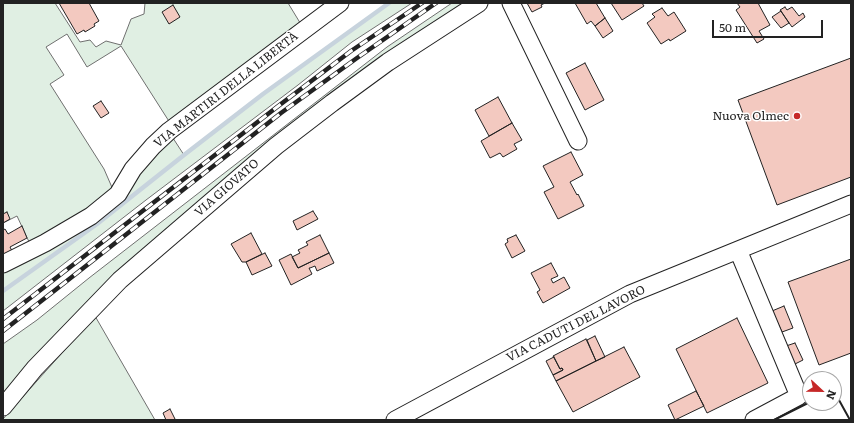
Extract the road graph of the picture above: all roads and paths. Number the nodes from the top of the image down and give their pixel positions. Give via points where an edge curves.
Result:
1 (340, 3) edge
2 (479, 3) edge
3 (511, 3) edge
4 (578, 141) dead end
5 (851, 204) edge
6 (738, 250) junction
7 (3, 264) edge
8 (3, 406) edge
9 (395, 420) edge
10 (754, 420) edge

1 - 7 street, VIA MARTIRI DELLA LIBERTÀ via 169,131 134,169 118,194 91,216
2 - 8 street, VIA GIOVATO via 388,62 276,146 120,280 35,368
3 - 4 street
5 - 6 street, VIA CADUTI DEL LAVORO
6 - 9 street, VIA CADUTI DEL LAVORO via 630,294
6 - 10 street via 799,396

